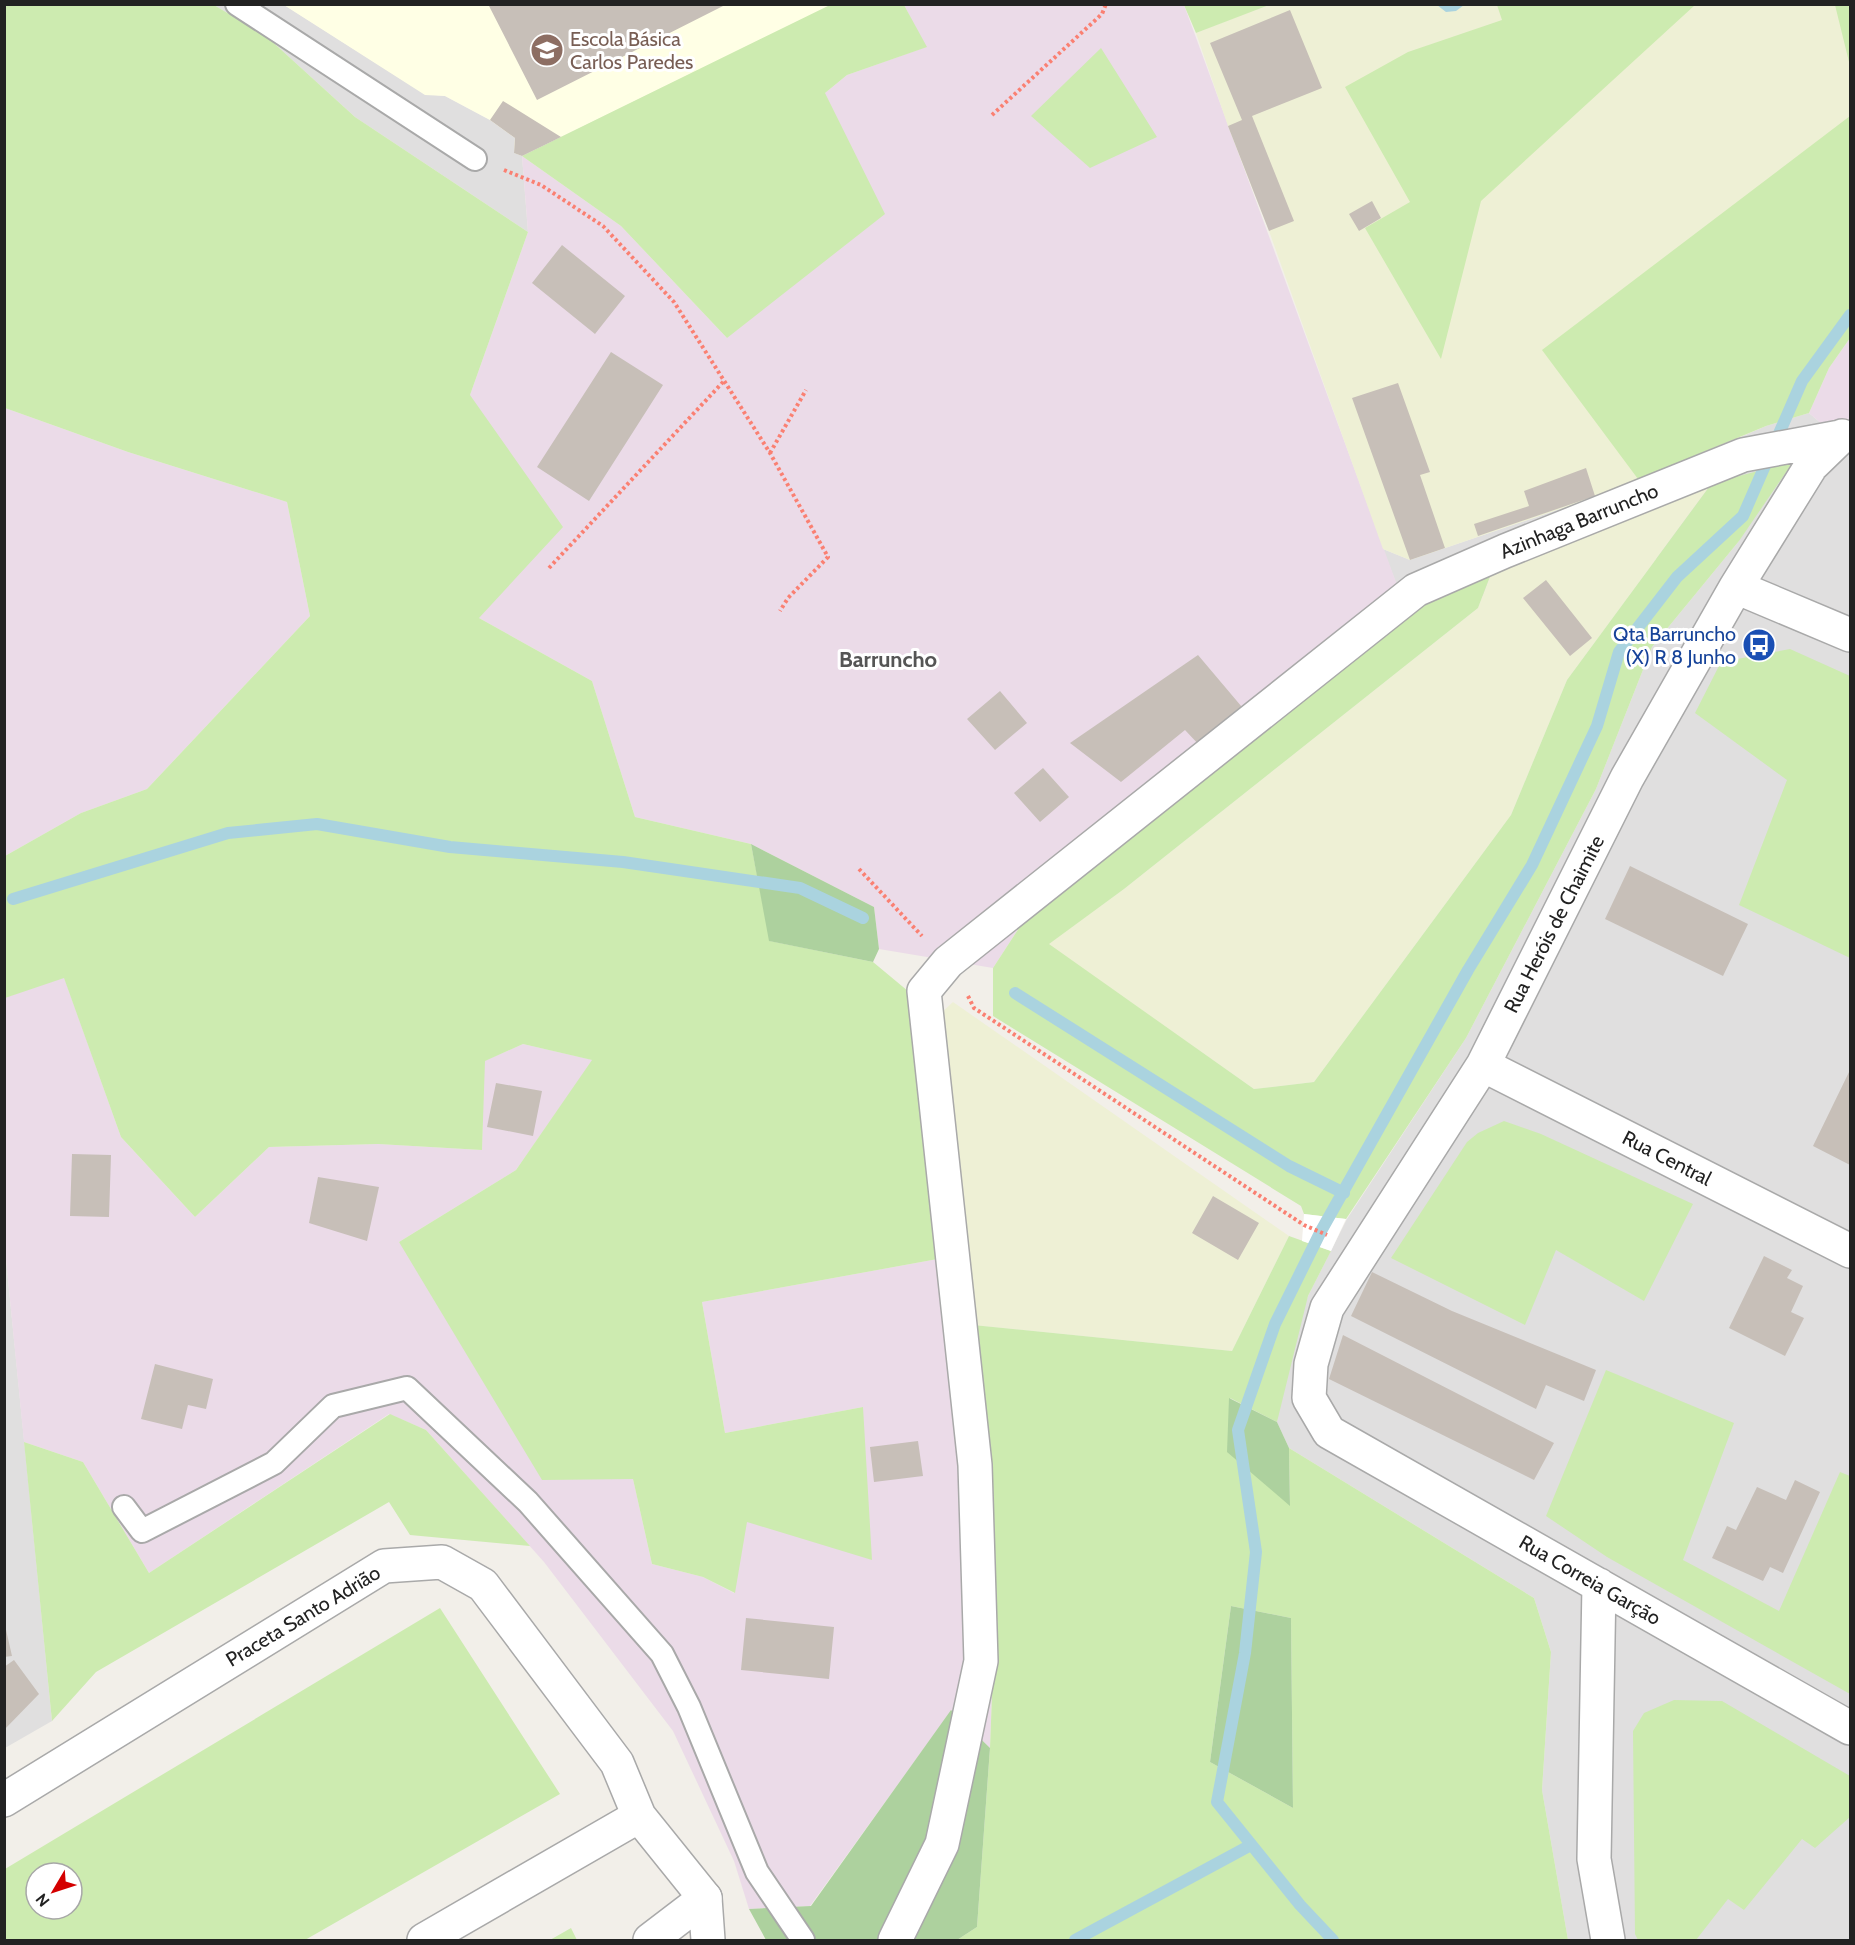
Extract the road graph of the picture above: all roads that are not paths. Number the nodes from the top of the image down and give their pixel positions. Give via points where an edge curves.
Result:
1 (237, 4) edge
2 (475, 159) road end
3 (1833, 437) edge
4 (1736, 587) junction
5 (1851, 634) edge
6 (1483, 1065) junction
7 (1851, 1251) edge
8 (1329, 1432) joint
9 (124, 1507) dead end
10 (1599, 1585) junction
11 (1851, 1728) edge
12 (4, 1800) edge
13 (639, 1816) junction
14 (705, 1898) junction
15 (424, 1941) edge
16 (650, 1941) edge
17 (708, 1941) edge
18 (803, 1941) edge
19 (895, 1941) edge
20 (1608, 1941) edge

1 - 2 lane
3 - 4 street, Rua Heróis de Chaimite
3 - 19 street, Azinhaga Barruncho via 1743,455 1505,550 1416,590 948,962 924,991 975,1465 981,1661 942,1844
4 - 5 street
4 - 6 street, Rua Heróis de Chaimite via 1627,778
6 - 7 street, Rua Central
6 - 8 street, Rua Heróis de Chaimite via 1328,1308 1311,1364 1309,1398
8 - 10 street, Rua Correia Garção
9 - 18 lane via 142,1531 274,1463 333,1406 406,1388 528,1502 662,1654 757,1872
10 - 11 street, Rua Correia Garção
10 - 20 street via 1593,1860
12 - 13 street, Praceta Santo Adrião via 384,1566 442,1562 483,1585 617,1763
13 - 14 street, Praceta Santo Adrião
13 - 15 street
14 - 16 street
14 - 17 street

